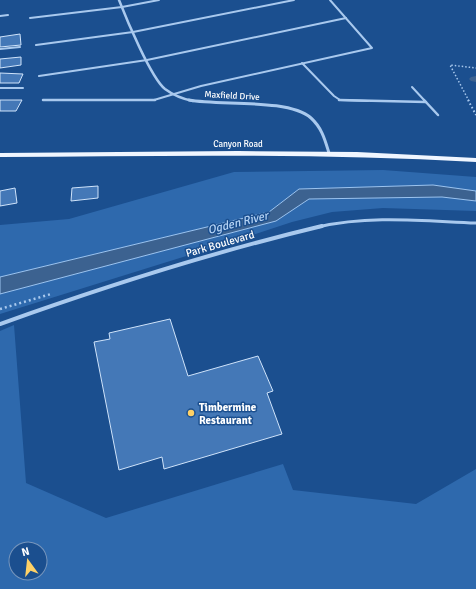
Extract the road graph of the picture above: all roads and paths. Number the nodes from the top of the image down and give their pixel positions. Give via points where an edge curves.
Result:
1 (119, 0) edge
2 (159, 0) edge
3 (294, 0) edge
4 (330, 0) edge
5 (122, 7) junction
6 (8, 15) dead end
7 (0, 16) edge
8 (30, 18) dead end
9 (346, 18) junction
10 (133, 32) junction
11 (36, 45) dead end
12 (20, 47) dead end
13 (0, 50) edge
14 (147, 60) junction
15 (302, 63) junction
16 (476, 68) edge
17 (39, 76) dead end
18 (412, 87) dead end
19 (0, 88) edge
20 (23, 88) dead end
21 (174, 95) junction
22 (43, 100) dead end
23 (426, 102) junction
24 (438, 115) dead end
25 (476, 115) edge
26 (329, 153) junction
27 (0, 154) edge
28 (476, 160) edge
29 (476, 223) edge
30 (0, 324) edge

1 - 5 street, Maxfield Drive
2 - 5 lane
3 - 10 lane
4 - 9 lane
5 - 8 lane
5 - 10 street, Maxfield Drive
6 - 7 lane
9 - 14 lane
9 - 15 lane via 372,48
10 - 11 lane
10 - 14 street, Maxfield Drive
12 - 13 lane
14 - 17 lane
14 - 21 street, Maxfield Drive via 156,80
15 - 21 lane
15 - 23 lane via 340,100
16 - 25 path via 450,65
18 - 23 lane
19 - 20 lane
21 - 22 lane via 146,101
21 - 26 street, Maxfield Drive via 208,103 293,108 317,124 323,133
23 - 24 lane
26 - 27 main road, Canyon Road
26 - 28 main road, Canyon Road via 414,155
29 - 30 street, Park Boulevard via 382,219 336,223 285,235 87,293

